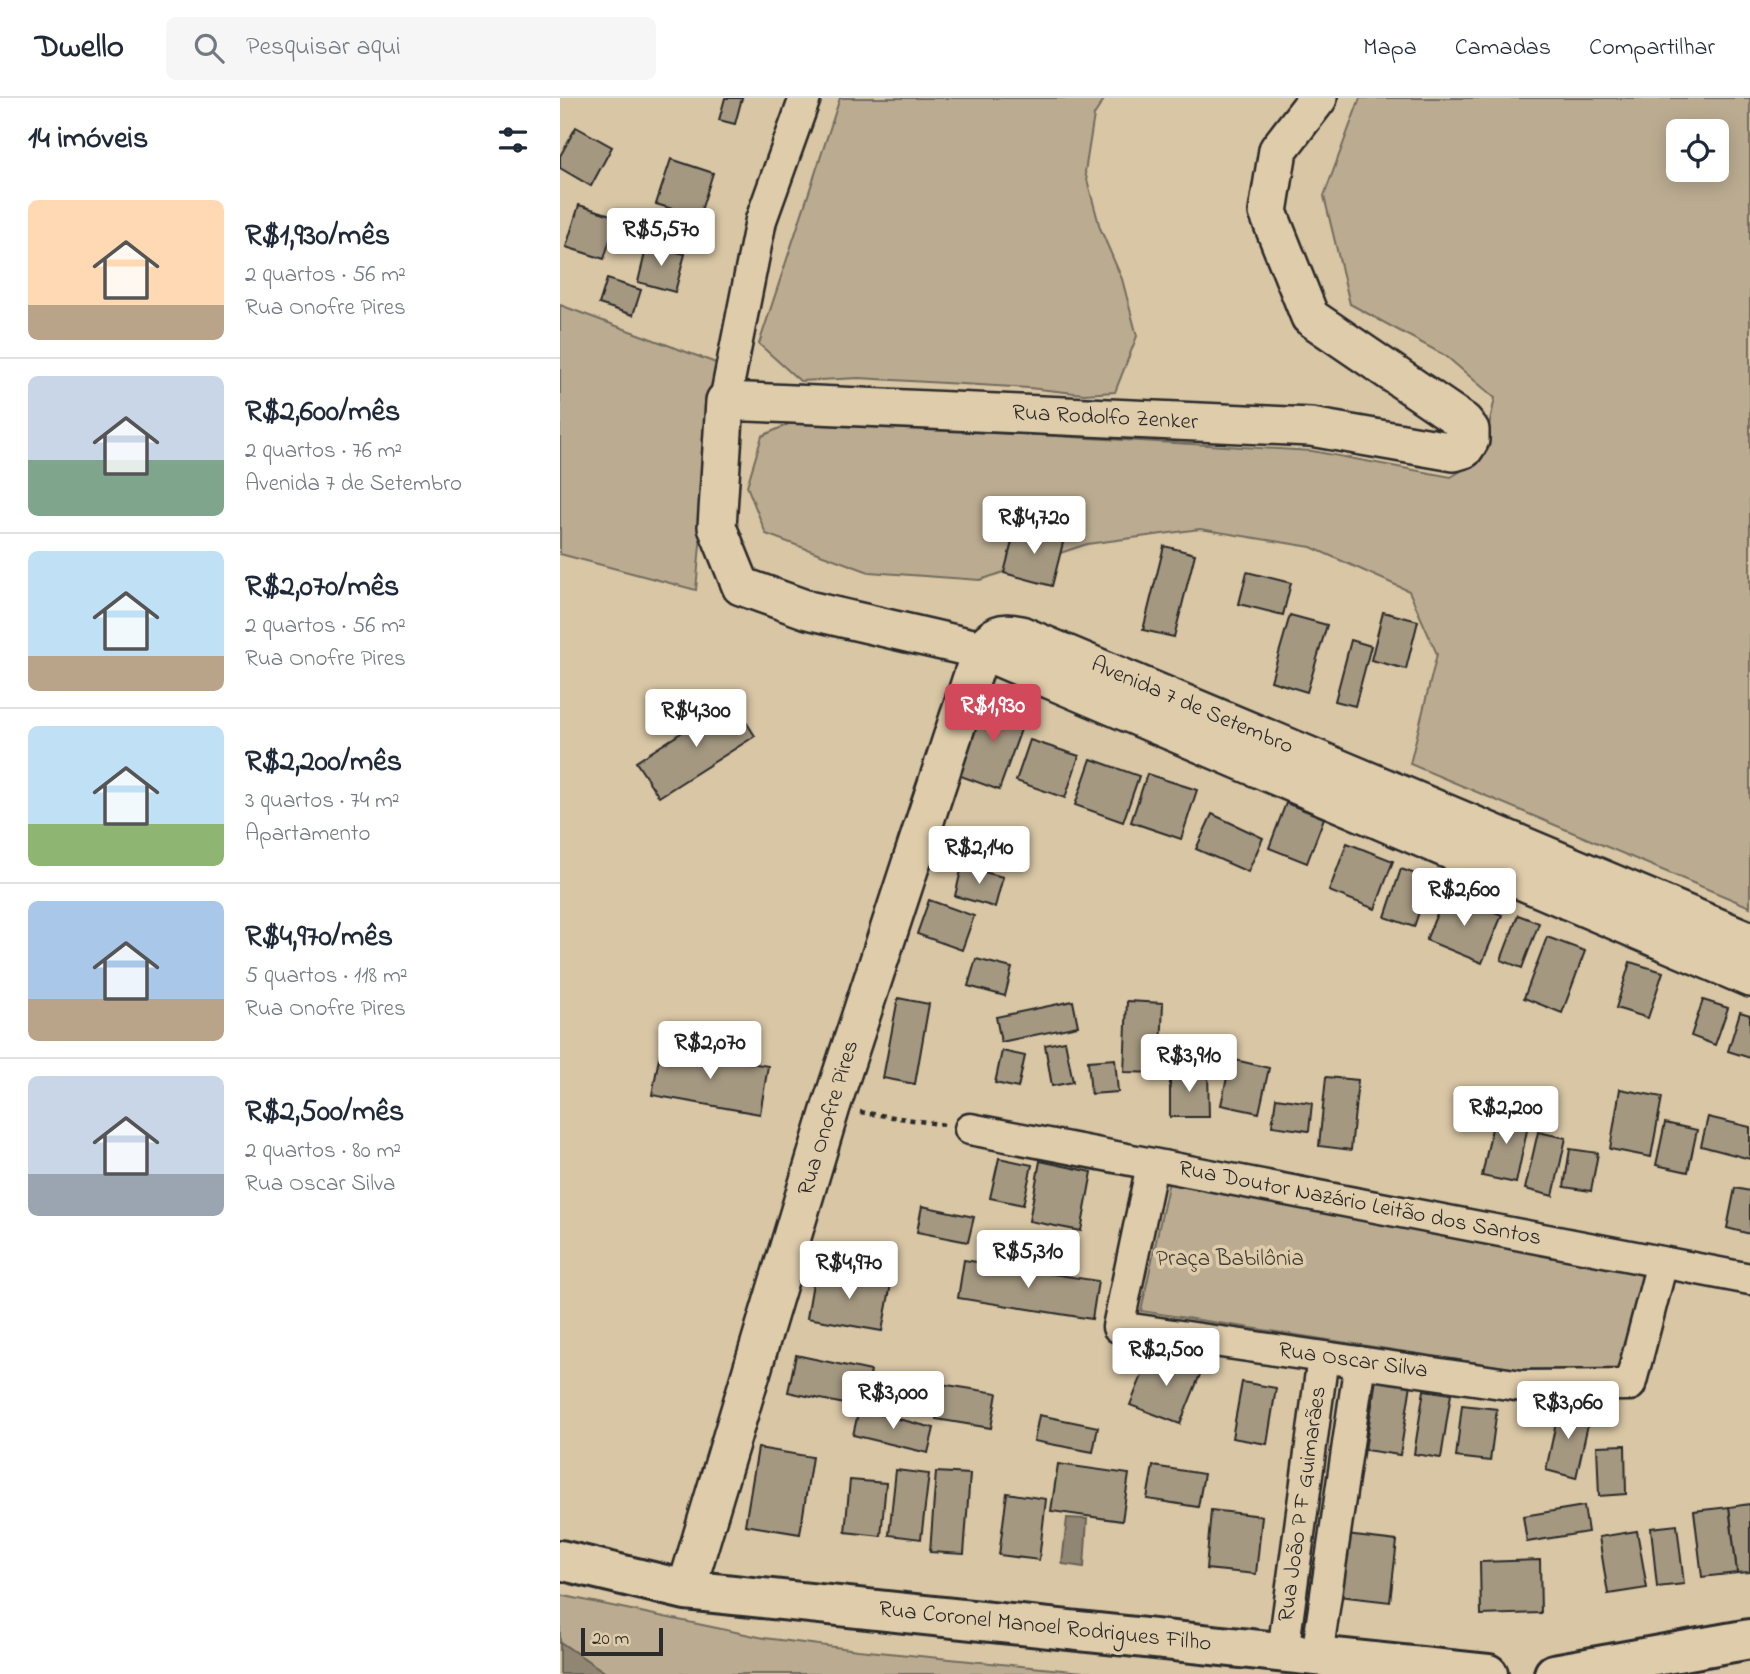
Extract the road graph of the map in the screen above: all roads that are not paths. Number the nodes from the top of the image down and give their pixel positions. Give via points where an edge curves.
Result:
1 (805, 98) edge
2 (1318, 98) edge
3 (725, 401) junction
4 (981, 650) junction
5 (1526, 864) junction
6 (1750, 941) edge
7 (1750, 978) edge
8 (970, 1129) road end
9 (1152, 1165) junction
10 (1662, 1263) junction
11 (1750, 1279) edge
12 (1323, 1357) junction
13 (1360, 1363) junction
14 (560, 1560) edge
15 (686, 1590) junction
16 (1750, 1639) edge
17 (1300, 1654) junction
18 (1488, 1674) edge
19 (1554, 1674) edge

1 - 3 street via 761,220
2 - 3 street, Rua Rodolfo Zenker via 1278,150 1268,212 1310,317 1464,422 1470,430 1464,449 1454,452 1311,427
3 - 4 street via 717,527 741,586 807,610
4 - 5 street, Avenida 7 de Setembro via 1243,744
4 - 15 street, Rua Onofre Pires via 831,1107
5 - 6 street, Avenida 7 de Setembro
5 - 7 street, Avenida 7 de Setembro
8 - 9 street, Rua Doutor Nazário Leitão dos Santos
9 - 10 street, Rua Doutor Nazário Leitão dos Santos
9 - 12 street, Rua Oscar Silva via 1118,1327
10 - 11 street, Rua Doutor Nazário Leitão dos Santos
10 - 13 street, Rua Oscar Silva via 1630,1385 1522,1386
12 - 13 street, Rua Oscar Silva
12 - 17 street, Rua João P F Guimarães
13 - 17 street, Rua João P F Guimarães
14 - 15 main road, Rua Coronel Manoel Rodrigues Filho
15 - 17 main road, Rua Coronel Manoel Rodrigues Filho
16 - 19 main road
17 - 18 main road, Rua Coronel Manoel Rodrigues Filho

